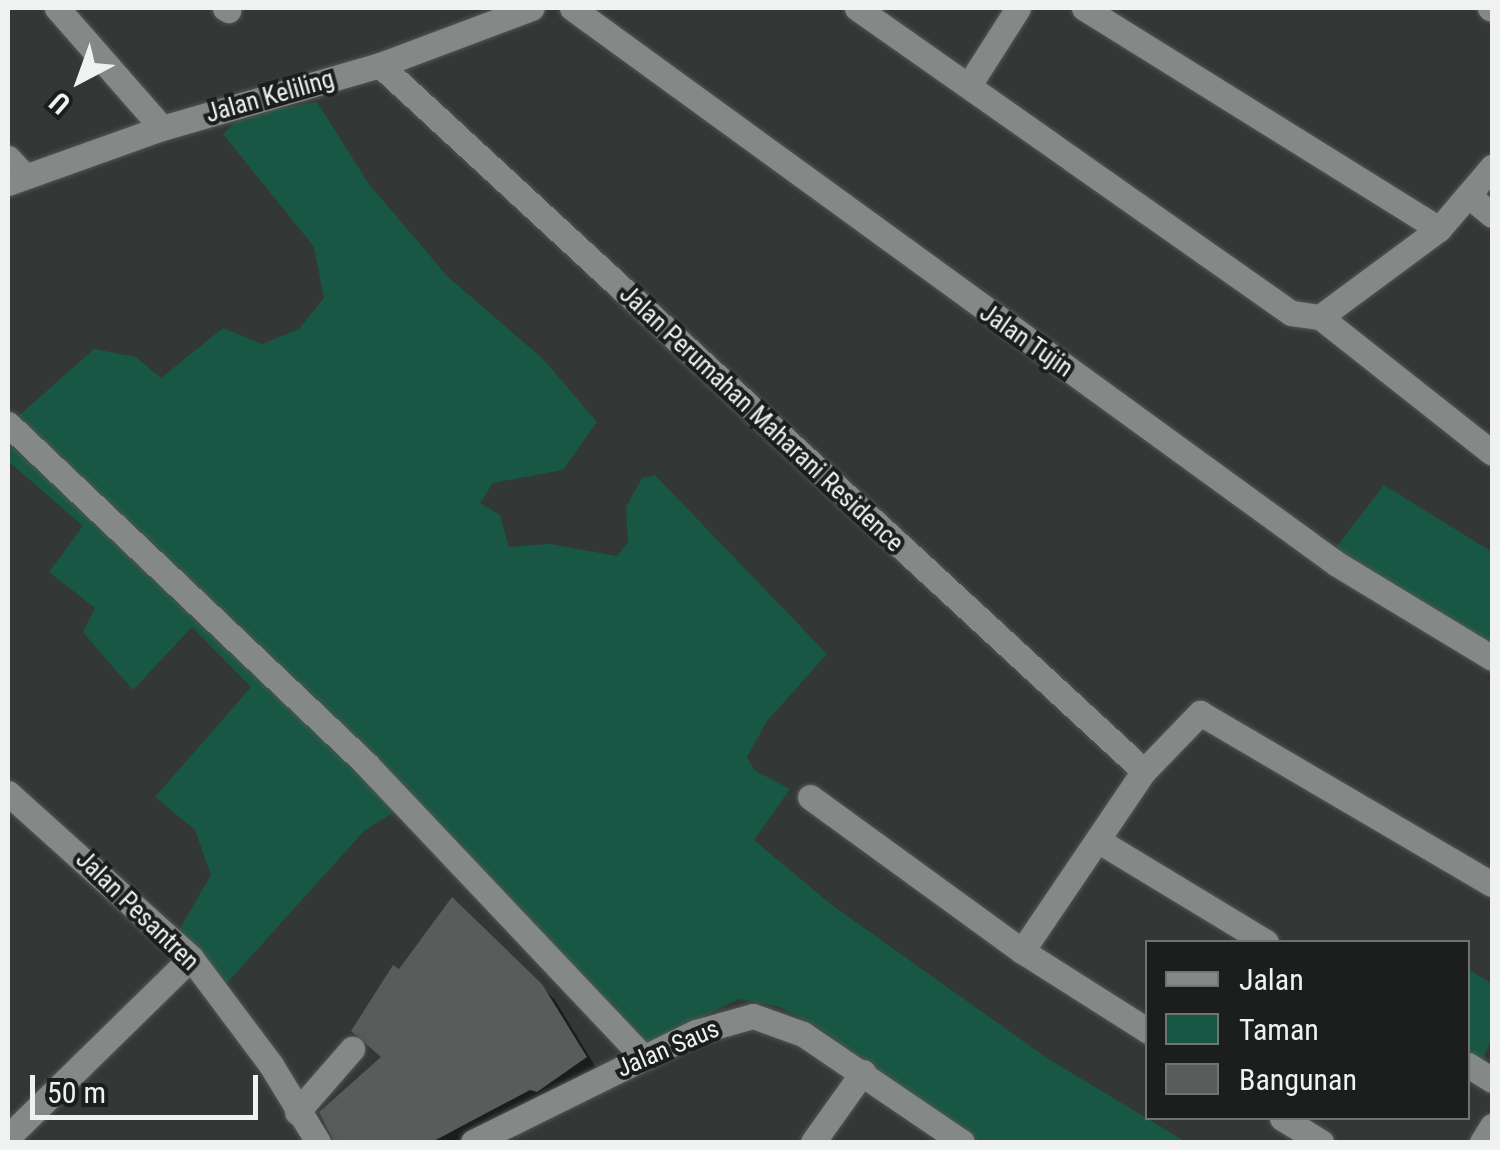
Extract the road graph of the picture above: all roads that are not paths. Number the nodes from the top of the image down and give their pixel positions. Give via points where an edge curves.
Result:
1 (57, 8) edge
2 (532, 8) edge
3 (572, 8) edge
4 (857, 8) edge
5 (1018, 8) edge
6 (1084, 8) edge
7 (380, 64) junction
8 (970, 85) junction
9 (162, 128) junction
10 (1492, 167) edge
11 (13, 172) edge
12 (1468, 195) junction
13 (1492, 214) edge
14 (1439, 228) junction
15 (1320, 317) junction
16 (8, 424) edge
17 (1492, 452) edge
18 (1492, 658) edge
19 (1144, 770) junction
20 (8, 794) edge
21 (810, 797) dead end
22 (1099, 841) junction
23 (1492, 884) edge
24 (1263, 940) edge
25 (1022, 951) junction
26 (191, 958) junction
27 (1145, 1030) edge
28 (352, 1049) dead end
29 (643, 1057) junction
30 (1470, 1066) edge
31 (864, 1072) junction
32 (1492, 1080) edge
33 (297, 1112) junction
34 (1285, 1120) edge
35 (1492, 1126) edge
36 (8, 1137) edge
37 (318, 1142) edge
38 (473, 1142) edge
39 (812, 1142) edge
40 (962, 1142) edge
41 (1322, 1142) edge
42 (1482, 1142) edge

1 - 9 street
2 - 7 street, Jalan Keliling
3 - 18 street, Jalan Tujin via 1337,564
4 - 8 street
5 - 8 street
6 - 14 street
7 - 9 street, Jalan Keliling
7 - 19 street, Jalan Perumahan Maharani Residence
8 - 15 street via 1291,313
9 - 11 street, Jalan Keliling
10 - 12 street
12 - 13 street
12 - 14 street
14 - 15 street
15 - 17 street
16 - 29 street via 366,764
19 - 22 street
19 - 23 street via 1200,713
20 - 26 street, Jalan Pesantren
21 - 25 street
22 - 24 street
22 - 25 street
25 - 27 street
26 - 33 street, Jalan Pesantren via 271,1065
26 - 36 street
28 - 33 street
29 - 31 street, Jalan Saus via 753,1016 802,1034
29 - 38 street, Jalan Saus
30 - 32 street
31 - 39 street
31 - 40 street, Jalan Saus
33 - 37 street, Jalan Pesantren
34 - 41 street
35 - 42 street

